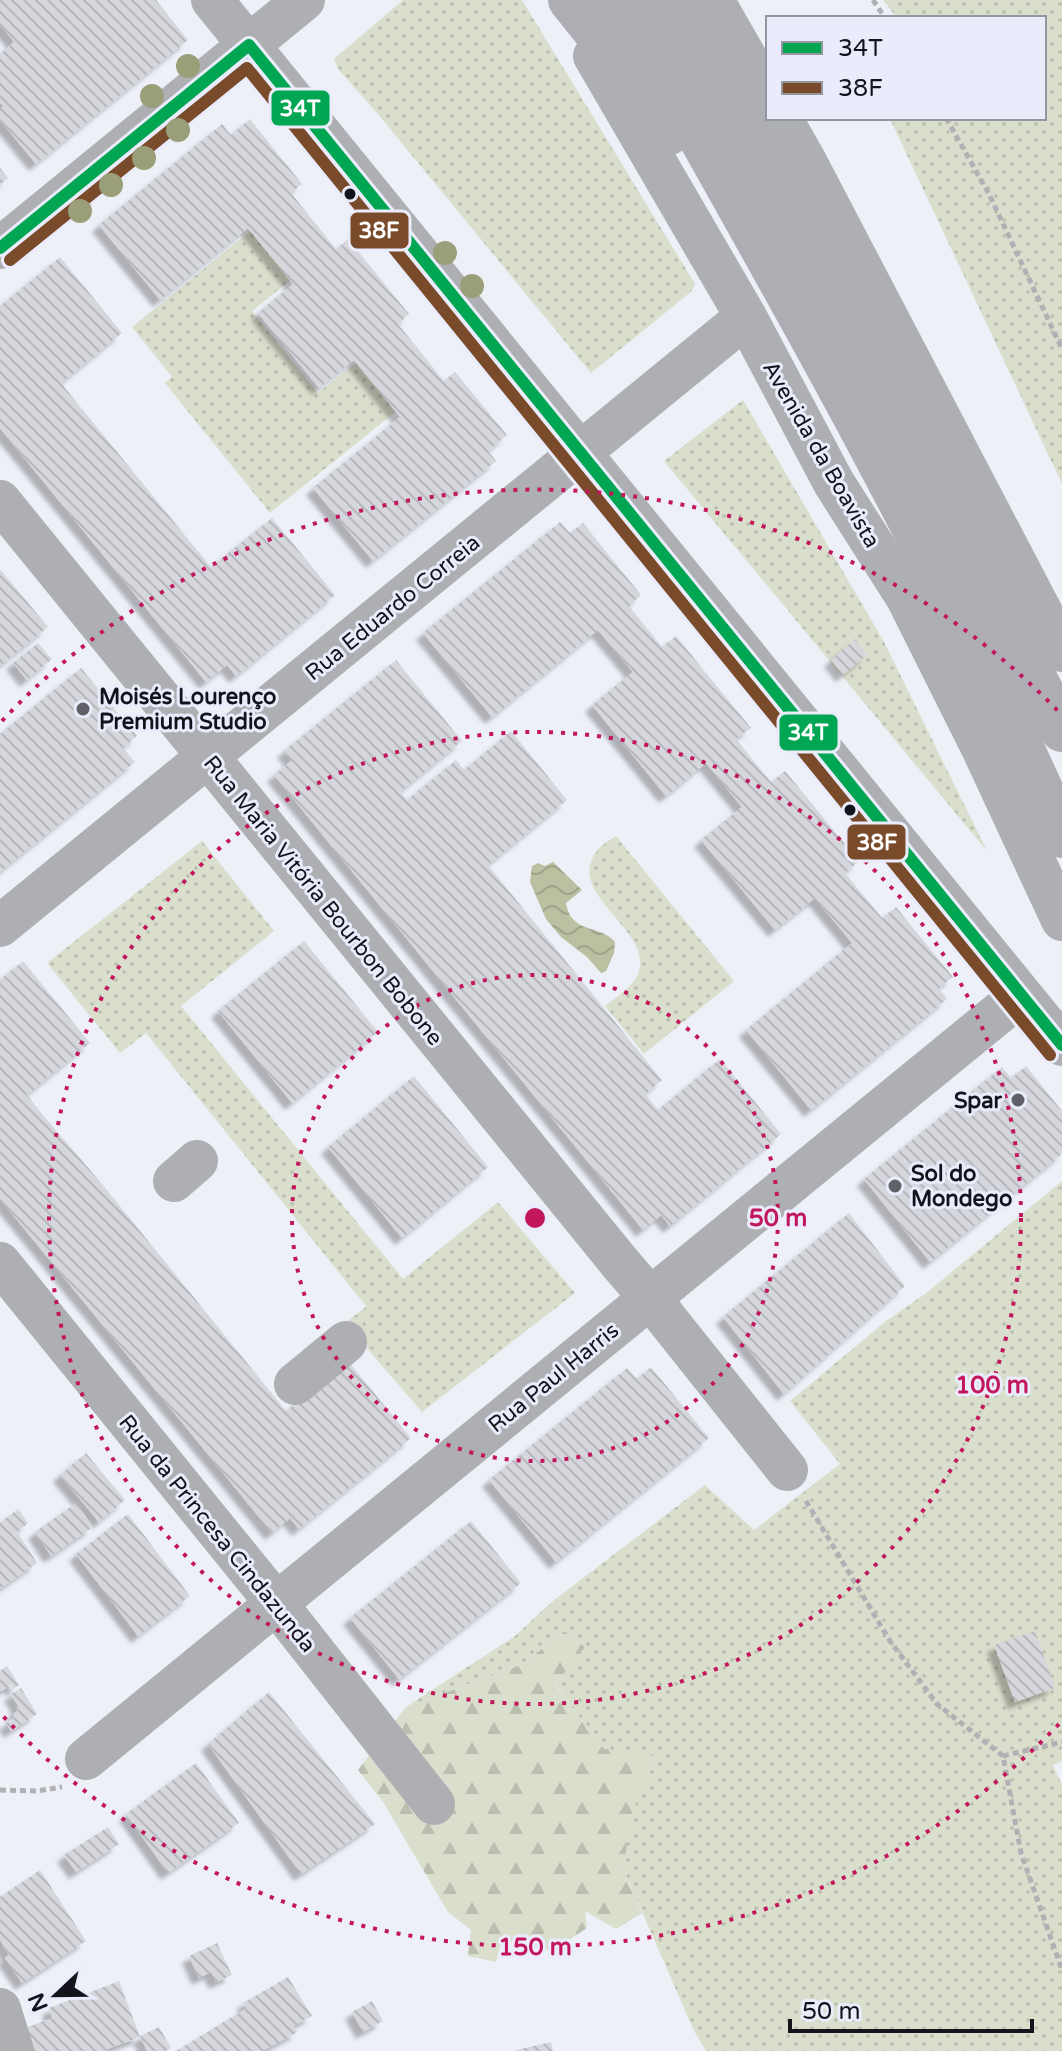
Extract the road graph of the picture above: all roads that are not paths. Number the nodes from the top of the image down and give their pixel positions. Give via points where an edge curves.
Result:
1 (212, 0) edge
2 (304, 0) edge
3 (561, 0) edge
4 (570, 0) edge
5 (620, 0) edge
6 (667, 0) edge
7 (713, 0) edge
8 (249, 45) junction
9 (766, 93) edge
10 (782, 120) edge
11 (738, 205) junction
12 (0, 248) edge
13 (746, 317) junction
14 (580, 452) junction
15 (0, 501) edge
16 (1062, 651) edge
17 (1062, 730) edge
18 (208, 756) junction
19 (1062, 836) edge
20 (1062, 920) edge
21 (0, 926) edge
22 (1021, 995) junction
23 (1062, 1045) edge
24 (0, 1263) edge
25 (650, 1298) junction
26 (346, 1342) dead end
27 (295, 1384) dead end
28 (787, 1470) road end
29 (276, 1603) junction
30 (86, 1759) road end
31 (434, 1804) dead end
32 (0, 2009) edge
33 (13, 2051) edge

1 - 8 street
2 - 8 street
3 - 13 street, Avenida da Boavista
4 - 11 highway via 672,138
5 - 11 highway, Avenida da Boavista
6 - 17 highway via 774,181
7 - 9 street
8 - 12 street
8 - 14 street
10 - 16 street
11 - 19 highway, Avenida da Boavista via 898,499 1016,732
13 - 14 street, Rua Eduardo Correia
13 - 20 street, Avenida da Boavista via 834,483 907,598
14 - 18 street, Rua Eduardo Correia
14 - 22 street
15 - 18 street, Rua Maria Vitória Bourbon Bobone
18 - 21 street, Rua Eduardo Correia
18 - 25 street, Rua Maria Vitória Bourbon Bobone
22 - 23 street
22 - 25 street, Rua Paul Harris
24 - 29 street, Rua da Princesa Cindazunda
25 - 28 street, Rua Maria Vitória Bourbon Bobone
25 - 29 street, Rua Paul Harris
26 - 27 street
29 - 30 street, Rua Paul Harris
29 - 31 street, Rua da Princesa Cindazunda
32 - 33 street

